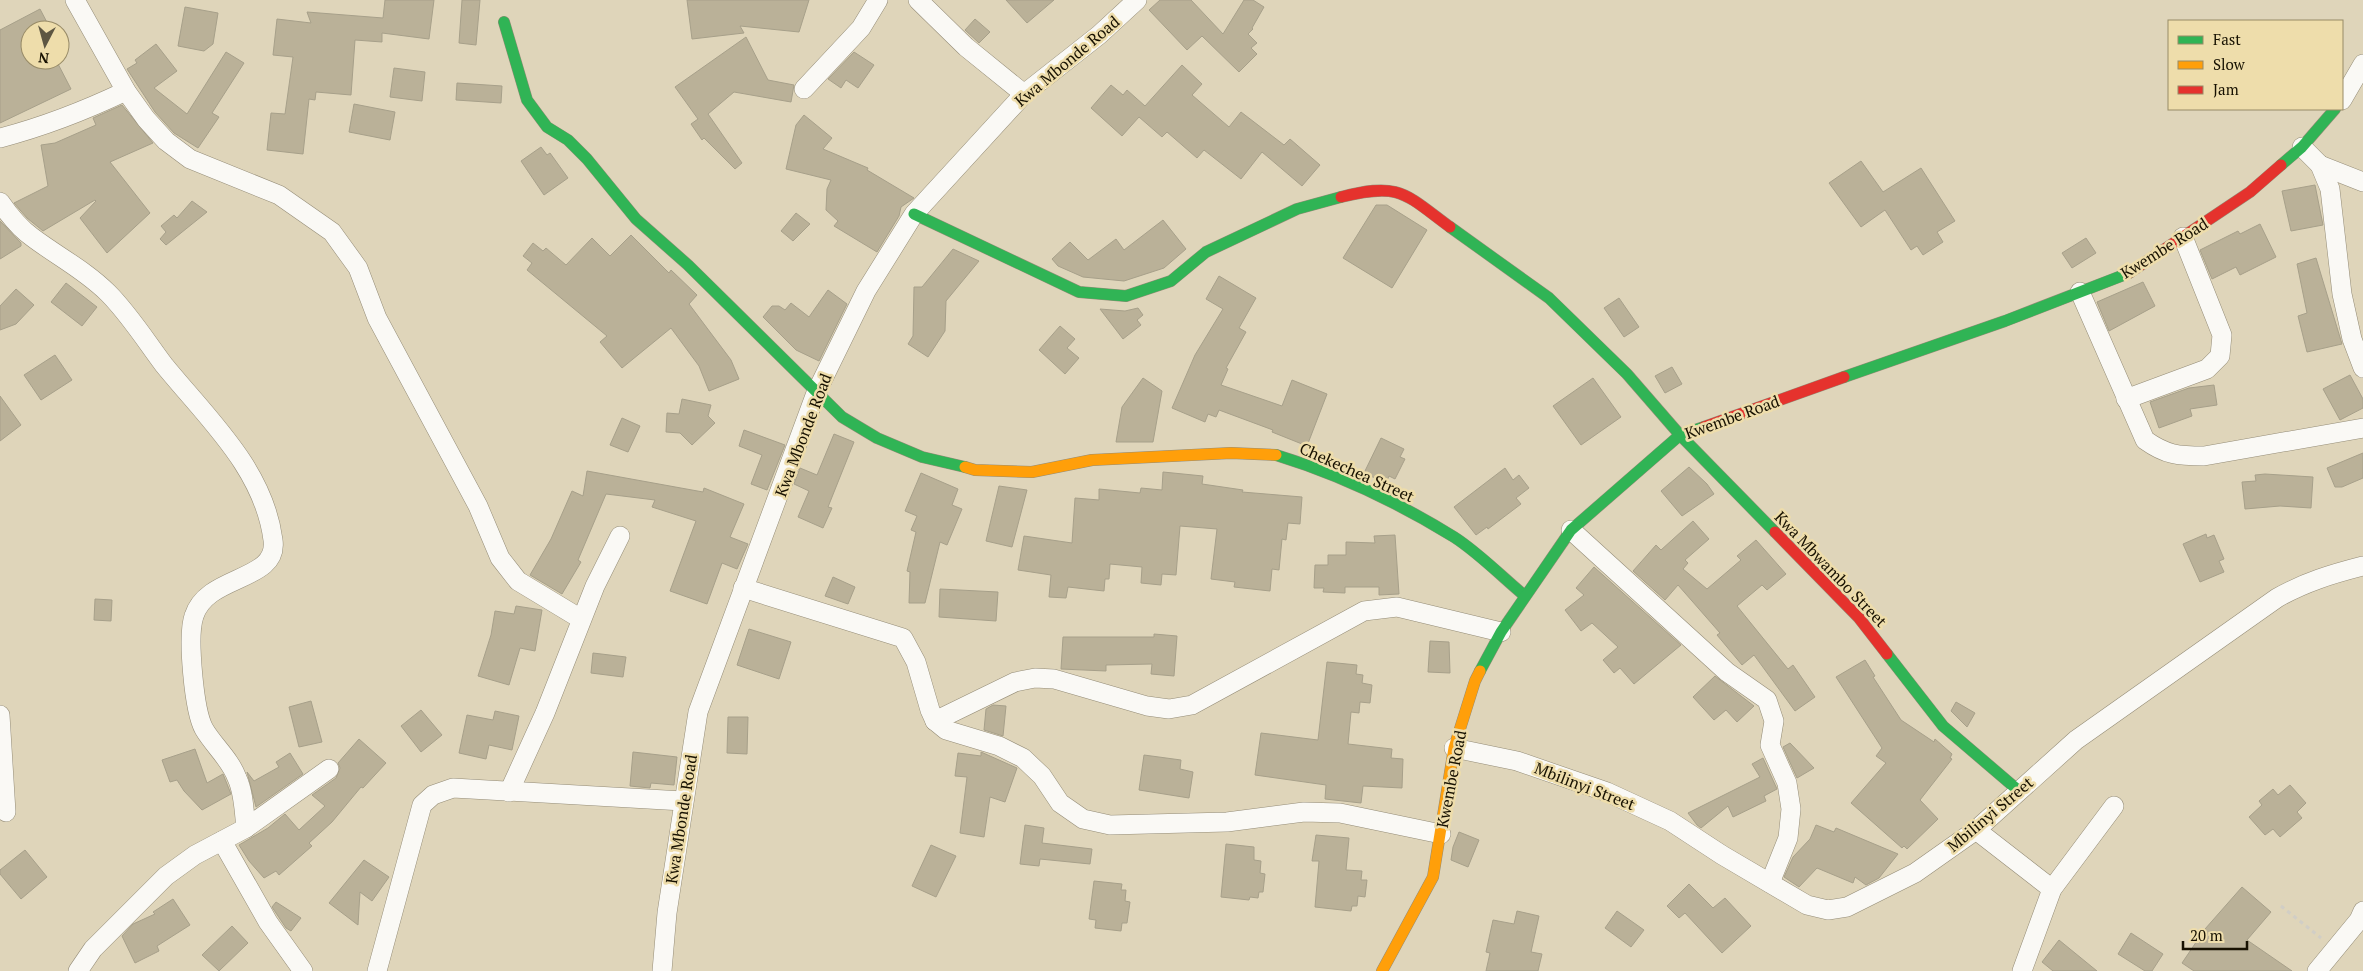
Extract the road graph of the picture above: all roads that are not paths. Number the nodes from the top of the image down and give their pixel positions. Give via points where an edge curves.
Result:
1 (75, 0) edge
2 (878, 0) edge
3 (918, 0) edge
4 (1138, 0) edge
5 (504, 22) dead end
6 (2363, 64) edge
7 (804, 89) dead end
8 (126, 91) junction
9 (1024, 94) junction
10 (2343, 98) edge
11 (2334, 110) edge
12 (0, 138) edge
13 (2302, 147) junction
14 (2320, 165) junction
15 (2363, 182) edge
16 (0, 202) edge
17 (914, 214) junction
18 (2184, 237) junction
19 (2080, 292) junction
20 (2363, 368) edge
21 (816, 393) junction
22 (2126, 398) junction
23 (2363, 428) edge
24 (1680, 435) junction
25 (1571, 530) junction
26 (620, 536) dead end
27 (2363, 566) edge
28 (743, 588) junction
29 (1525, 596) junction
30 (581, 619) junction
31 (1501, 632) junction
32 (0, 715) edge
33 (935, 721) junction
34 (1454, 748) junction
35 (329, 770) dead end
36 (2019, 791) junction
37 (509, 792) junction
38 (683, 801) junction
39 (2114, 806) dead end
40 (6, 812) dead end
41 (246, 828) junction
42 (1976, 830) junction
43 (1441, 834) junction
44 (222, 840) junction
45 (1770, 883) junction
46 (2052, 889) junction
47 (2363, 911) edge
48 (78, 971) edge
49 (303, 971) edge
50 (377, 971) edge
51 (662, 971) edge
52 (1382, 971) edge
53 (2022, 971) edge
54 (2317, 971) edge

1 - 8 street
2 - 7 street via 861,28
3 - 9 street via 966,47
4 - 9 street, Kwa Mbonde Road
5 - 21 street, Chekechea Street via 527,100 547,127 568,140 588,159 636,219 688,265
6 - 10 street
8 - 12 street via 76,115
8 - 30 street via 166,141 190,159 279,195 332,232 358,268 377,318 478,506 500,558 518,581
9 - 17 street, Kwa Mbonde Road
11 - 13 street, Kwembe Road
13 - 14 street
13 - 18 street, Kwembe Road via 2250,192
14 - 15 street
14 - 20 street via 2330,189 2342,294 2352,339
16 - 41 street via 31,237 73,263 108,294 229,441 251,476 268,516 274,542 272,557 264,567 211,592 193,617 191,638 197,706 203,726 238,779
17 - 21 street, Kwa Mbonde Road via 866,291
17 - 24 street, Kwa Mbwambo Street via 1079,292 1126,296 1171,281 1206,252 1297,209 1370,190 1393,190 1408,196 1548,298 1627,374
18 - 19 street, Kwembe Road via 2128,274
18 - 22 street via 2222,335 2220,356 2207,369
19 - 22 street
19 - 24 street, Kwembe Road
21 - 28 street, Kwa Mbonde Road
21 - 29 street, Chekechea Street via 842,417 870,434 922,456 975,470 1032,472 1092,460 1274,454 1368,491 1455,538
22 - 23 street via 2145,440 2161,451 2178,456 2204,456
24 - 25 street, Kwembe Road
24 - 36 street, Kwa Mbwambo Street via 1859,618 1943,726
25 - 29 street, Kwembe Road
25 - 45 street via 1727,672 1766,700 1774,721 1770,745 1787,783 1791,809 1788,838
26 - 30 street
27 - 36 street, Mbilinyi Street via 2300,585 2277,598 2076,740
28 - 33 street via 903,638 916,662
28 - 38 street, Kwa Mbonde Road via 698,712
29 - 31 street, Kwembe Road
30 - 37 street via 545,713
31 - 33 street via 1397,607 1364,611 1192,704 1168,709 1147,706 1054,679 1034,678 1015,682
31 - 34 street, Kwembe Road via 1475,681
32 - 40 street
33 - 43 street via 946,730 999,746 1022,758 1042,776 1060,803 1083,819 1110,825 1227,822 1304,812 1340,813
34 - 43 street, Kwembe Road
34 - 45 street, Mbilinyi Street via 1517,761 1607,792 1670,821
35 - 41 street
36 - 42 street, Mbilinyi Street
37 - 38 street
37 - 50 street via 453,788 433,795 422,805
38 - 51 street, Kwa Mbonde Road
39 - 46 street
41 - 44 street
42 - 45 street, Mbilinyi Street via 1915,873 1847,907 1828,910 1807,905
42 - 46 street
43 - 52 street, Kwembe Road via 1433,876
44 - 48 street via 195,854 166,876 92,949
44 - 49 street via 268,922
46 - 53 street
47 - 54 street via 2360,920

